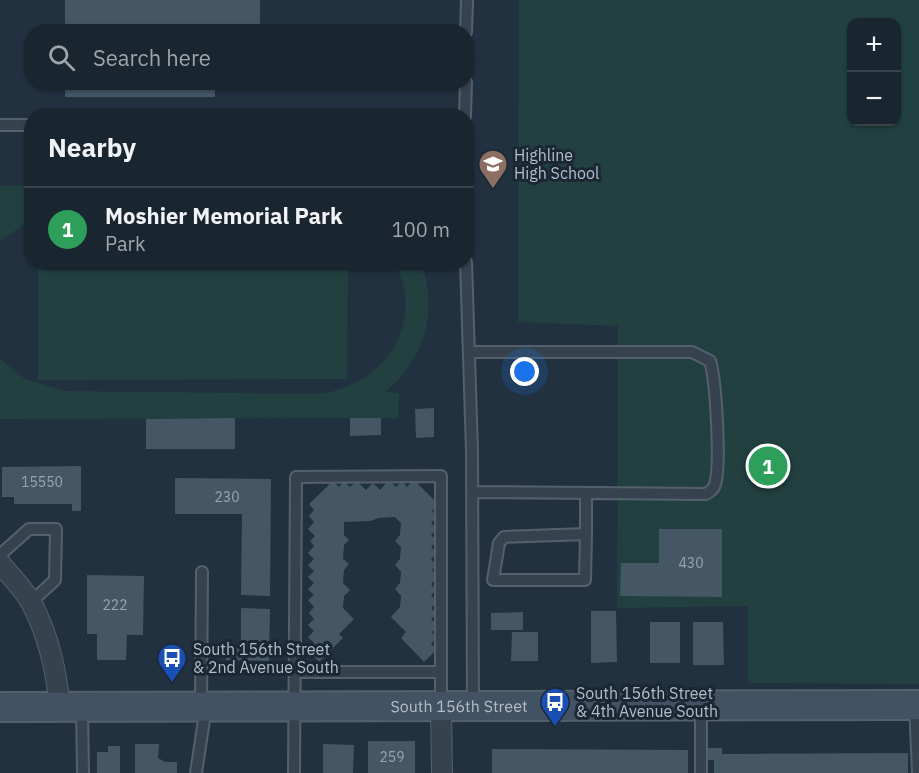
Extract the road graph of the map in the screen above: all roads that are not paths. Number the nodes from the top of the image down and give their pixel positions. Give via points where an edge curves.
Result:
1 (467, 0) edge
2 (466, 24) edge
3 (466, 90) edge
4 (465, 108) edge
5 (0, 125) edge
6 (24, 125) edge
7 (466, 270) edge
8 (469, 352) junction
9 (472, 492) junction
10 (586, 493) junction
11 (586, 534) junction
12 (0, 555) edge
13 (0, 563) edge
14 (202, 572) dead end
15 (31, 602) junction
16 (296, 672) junction
17 (441, 672) junction
18 (473, 705) junction
19 (701, 705) junction
20 (917, 705) edge
21 (296, 706) junction
22 (441, 706) junction
23 (0, 707) edge
24 (71, 707) junction
25 (204, 707) junction
26 (83, 773) edge
27 (196, 773) edge
28 (294, 773) edge
29 (442, 773) edge
30 (701, 773) edge
31 (918, 773) edge

1 - 2 lane
3 - 4 lane
5 - 6 lane
7 - 8 lane
8 - 9 lane
8 - 10 lane via 692,352 710,361 714,374 714,488 706,494
9 - 10 lane
9 - 18 lane
10 - 11 lane
11 - 11 lane via 504,537 499,543 493,580 585,580
12 - 15 lane via 29,529 56,529 55,580
13 - 15 street
14 - 25 lane
15 - 24 street
16 - 17 lane
16 - 17 lane via 296,477 441,476
16 - 21 lane
17 - 22 lane
18 - 19 main road, South 156th Street
18 - 22 main road, South 156th Street
19 - 20 main road, South 156th Street
19 - 30 lane
20 - 31 lane
21 - 22 main road, South 156th Street
21 - 25 main road, South 156th Street
21 - 28 lane
22 - 29 street
23 - 24 main road, South 156th Street
24 - 25 main road, South 156th Street
24 - 26 lane
25 - 27 lane

